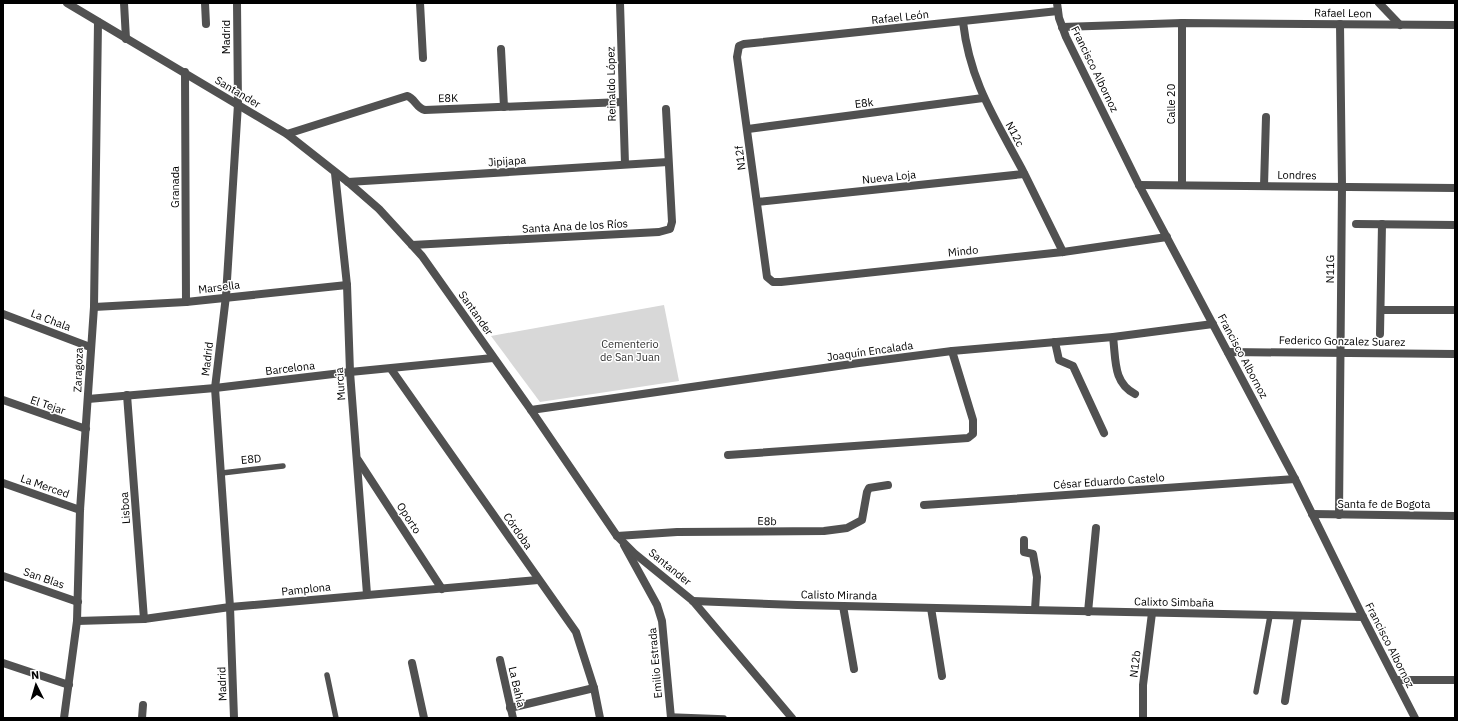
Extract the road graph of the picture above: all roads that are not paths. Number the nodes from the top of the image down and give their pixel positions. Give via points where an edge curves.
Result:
1 (67, 3) edge
2 (124, 3) edge
3 (205, 3) edge
4 (237, 3) edge
5 (420, 3) edge
6 (620, 3) edge
7 (1063, 3) edge
8 (1379, 3) edge
9 (1057, 6) edge
10 (98, 22) junction
11 (963, 22) junction
12 (1182, 23) junction
13 (206, 24) dead end
14 (1340, 24) junction
15 (1400, 25) junction
16 (1455, 25) edge
17 (1062, 27) junction
18 (126, 39) junction
19 (744, 44) joint
20 (501, 49) dead end
21 (423, 58) dead end
22 (185, 72) junction
23 (983, 98) junction
24 (622, 102) junction
25 (238, 104) junction
26 (504, 107) junction
27 (666, 109) dead end
28 (1266, 117) dead end
29 (748, 129) junction
30 (286, 134) junction
31 (668, 162) junction
32 (626, 164) junction
33 (335, 173) junction
34 (1024, 174) junction
35 (348, 182) junction
36 (1139, 185) junction
37 (1182, 185) junction
38 (1264, 186) junction
39 (1342, 186) junction
40 (1455, 188) edge
41 (756, 202) junction
42 (1356, 224) dead end
43 (1382, 224) junction
44 (1455, 225) edge
45 (1167, 237) junction
46 (412, 244) junction
47 (1063, 252) junction
48 (765, 272) joint
49 (347, 285) junction
50 (226, 296) junction
51 (186, 302) junction
52 (94, 306) junction
53 (1381, 310) junction
54 (1455, 310) edge
55 (3, 314) edge
56 (1213, 324) junction
57 (1380, 334) dead end
58 (1113, 337) junction
59 (1055, 342) junction
60 (90, 347) junction
61 (952, 351) junction
62 (1228, 352) junction
63 (1340, 352) junction
64 (1455, 354) edge
65 (493, 358) junction
66 (392, 369) junction
67 (350, 372) junction
68 (215, 388) junction
69 (1136, 394) dead end
70 (128, 395) junction
71 (88, 399) junction
72 (3, 400) edge
73 (531, 410) junction
74 (86, 430) junction
75 (1104, 432) dead end
76 (728, 455) dead end
77 (358, 460) junction
78 (283, 466) dead end
79 (222, 472) junction
80 (1295, 479) junction
81 (3, 483) edge
82 (888, 485) dead end
83 (924, 505) dead end
84 (80, 510) junction
85 (1312, 514) junction
86 (1339, 515) junction
87 (1455, 516) edge
88 (1096, 528) dead end
89 (620, 539) junction
90 (1024, 540) dead end
91 (3, 576) edge
92 (538, 580) junction
93 (442, 589) junction
94 (367, 594) junction
95 (693, 601) junction
96 (78, 602) junction
97 (843, 606) junction
98 (230, 607) junction
99 (931, 608) junction
100 (984, 610) joint
101 (1035, 610) junction
102 (1088, 612) junction
103 (1152, 613) junction
104 (1270, 616) junction
105 (1298, 616) junction
106 (1363, 617) junction
107 (144, 619) junction
108 (77, 621) junction
109 (500, 660) dead end
110 (3, 663) edge
111 (412, 663) dead end
112 (854, 669) dead end
113 (327, 675) dead end
114 (942, 676) dead end
115 (1396, 680) junction
116 (1455, 680) edge
117 (69, 684) junction
118 (594, 688) junction
119 (1256, 692) dead end
120 (1284, 701) dead end
121 (142, 705) dead end
122 (510, 708) junction
123 (671, 717) edge
124 (64, 718) edge
125 (142, 718) edge
126 (234, 718) edge
127 (336, 718) edge
128 (424, 718) edge
129 (513, 718) edge
130 (600, 718) edge
131 (724, 718) edge
132 (792, 718) edge
133 (1143, 718) edge
134 (1415, 718) edge

1 - 10 street, Santander
2 - 18 street
3 - 13 street
4 - 25 street, Madrid
5 - 21 street
6 - 24 street, Reinaldo López
7 - 9 street, Rafael León
8 - 15 street
9 - 11 street, Rafael León
9 - 17 street, Francisco Albornoz
10 - 18 street, Santander
10 - 52 street, Zaragoza
11 - 19 street, Rafael León
11 - 23 street, N12c via 969,58
12 - 14 street, Rafael Leon
12 - 17 street, Rafael Leon
12 - 37 street, Calle 20
14 - 15 street, Rafael Leon
14 - 39 street, N11G
15 - 16 street, Rafael Leon
17 - 36 street, Francisco Albornoz
18 - 22 street, Santander
19 - 29 street, N12f via 740,46 737,57
20 - 26 street
22 - 25 street, Santander
22 - 51 street, Granada
23 - 29 street, E8k
23 - 34 street, N12c
24 - 26 street, E8K
24 - 32 street, Reinaldo López
25 - 30 street, Santander
25 - 50 street, Madrid
26 - 30 street, E8K via 425,110 419,108 413,99 407,96
27 - 31 street, Santa Ana de los Ríos
28 - 38 street
29 - 41 street, N12f
30 - 33 street, Santander
31 - 32 street, Jipijapa
31 - 46 street, Santa Ana de los Ríos via 672,222 670,229 665,231
32 - 35 street, Jipijapa
33 - 35 street, Santander
33 - 49 street, Murcia
34 - 41 street, Nueva Loja
34 - 47 street, N12c
35 - 46 street, Santander via 379,209
36 - 37 street, Londres
36 - 45 street, Francisco Albornoz
37 - 38 street, Londres
38 - 39 street, Londres
39 - 40 street, Londres
39 - 63 street, N11G
41 - 48 street, N12f
42 - 43 street
43 - 44 street
43 - 53 street
45 - 47 street, Mindo
45 - 56 street, Francisco Albornoz
46 - 65 street, Santander
47 - 48 street, Mindo via 781,282 770,280
49 - 50 street, Marsella
49 - 67 street, Murcia
50 - 51 street, Marsella
50 - 68 street, Madrid
51 - 52 street, Marsella
52 - 60 street, Zaragoza
53 - 54 street
53 - 57 street
55 - 60 street, La Chala
56 - 58 street, Joaquín Encalada
56 - 62 street, Francisco Albornoz
58 - 59 street, Joaquín Encalada
58 - 69 street via 1120,380 1127,390
59 - 61 street, Joaquín Encalada
59 - 75 street via 1059,360 1073,366
60 - 71 street, Zaragoza
61 - 73 street, Joaquín Encalada
61 - 76 street via 973,420 973,434 968,438
62 - 63 street, Federico Gonzalez Suarez
62 - 80 street, Francisco Albornoz
63 - 64 street, Federico Gonzalez Suarez
63 - 86 street, N11G
65 - 66 street, Barcelona
65 - 73 street, Santander
66 - 67 street, Barcelona
66 - 92 street, Córdoba
67 - 68 street, Barcelona
67 - 77 street, Murcia
68 - 70 street, Barcelona
68 - 79 street, Madrid
70 - 71 street, Barcelona
70 - 107 street, Lisboa
71 - 74 street, Zaragoza
72 - 74 street, El Tejar
73 - 89 street, Santander
74 - 84 street, Zaragoza
77 - 93 street, Oporto
77 - 94 street, Murcia
78 - 79 lane, E8D
79 - 98 street, Madrid
80 - 83 street, César Eduardo Castelo
80 - 85 street, Francisco Albornoz
81 - 84 street, La Merced
82 - 89 street, E8b via 869,488 866,492 862,520 852,527 838,530 677,532
84 - 96 street, Zaragoza
85 - 86 street, Santa fe de Bogota
85 - 106 street, Francisco Albornoz
86 - 87 street, Santa fe de Bogota
88 - 102 street
89 - 95 street, Santander
89 - 123 street, Emilio Estrada via 657,605 662,621
90 - 101 street via 1024,552 1033,554 1036,568
91 - 96 street, San Blas
92 - 93 street, Pamplona
92 - 118 street, Córdoba via 576,632
93 - 94 street, Pamplona
94 - 98 street, Pamplona
95 - 97 street, Calisto Miranda
95 - 132 street, Santander
96 - 108 street, Zaragoza
97 - 99 street, Calisto Miranda
97 - 112 street
98 - 107 street, Pamplona
98 - 126 street, Madrid
99 - 100 street, Calisto Miranda
99 - 114 street
100 - 101 street, Calixto Simbaña
101 - 102 street, Calixto Simbaña
102 - 103 street, Calixto Simbaña
103 - 104 street, Calixto Simbaña
103 - 133 street, N12b
104 - 105 street, Calixto Simbaña
104 - 119 lane
105 - 106 street, Calixto Simbaña
105 - 120 street
106 - 115 street, Francisco Albornoz
107 - 108 street, Pamplona
108 - 117 street, Zaragoza
109 - 122 street, La Bahía
110 - 117 street
111 - 128 street
113 - 127 lane
115 - 116 street
115 - 134 street, Francisco Albornoz
117 - 124 street, Zaragoza
118 - 122 street
118 - 130 street, Córdoba
121 - 125 street
122 - 129 street, La Bahía
123 - 131 lane

